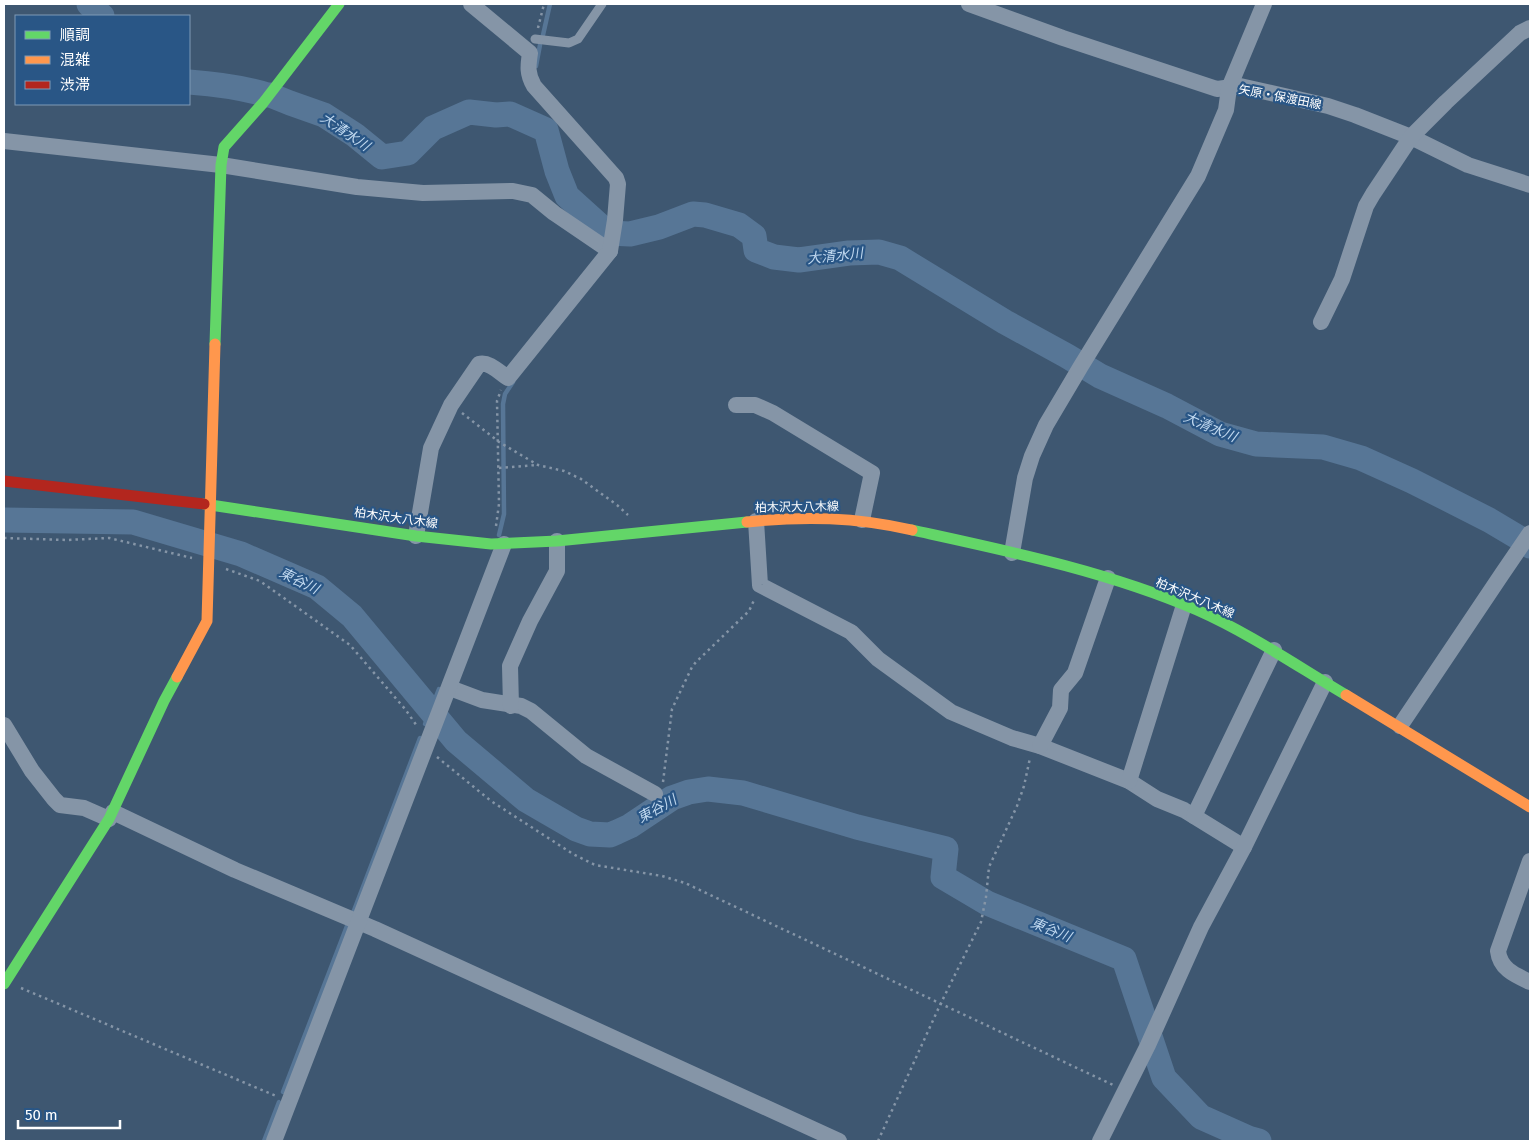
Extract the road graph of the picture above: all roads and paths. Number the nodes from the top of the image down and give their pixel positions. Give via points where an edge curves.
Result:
1 (339, 4) edge
2 (471, 4) edge
3 (602, 4) edge
4 (969, 4) edge
5 (1264, 4) edge
6 (1530, 28) edge
7 (535, 39) dead end
8 (1229, 88) junction
9 (1411, 137) junction
10 (4, 141) edge
11 (221, 165) junction
12 (1530, 185) edge
13 (611, 248) junction
14 (1321, 322) dead end
15 (508, 378) junction
16 (451, 405) junction
17 (736, 405) dead end
18 (499, 442) junction
19 (538, 465) junction
20 (499, 468) junction
21 (4, 480) edge
22 (211, 505) junction
23 (862, 520) junction
24 (756, 521) junction
25 (646, 531) junction
26 (416, 536) junction
27 (4, 538) edge
28 (1528, 538) edge
29 (499, 539) junction
30 (557, 541) junction
31 (1012, 553) junction
32 (208, 560) junction
33 (1108, 578) junction
34 (760, 585) junction
35 (1184, 605) junction
36 (1274, 650) junction
37 (1325, 682) junction
38 (448, 692) junction
39 (511, 706) junction
40 (4, 725) edge
41 (1400, 726) junction
42 (429, 738) junction
43 (1037, 745) junction
44 (1129, 782) junction
45 (655, 794) joint
46 (1530, 807) edge
47 (111, 815) junction
48 (1194, 816) junction
49 (1244, 847) junction
50 (1530, 862) edge
51 (358, 922) junction
52 (1530, 982) edge
53 (4, 984) edge
54 (19, 987) dead end
55 (940, 1005) junction
56 (1126, 1091) junction
57 (289, 1102) junction
58 (274, 1141) edge
59 (839, 1141) edge
60 (878, 1141) edge
61 (1100, 1141) edge

1 - 11 main road via 224,147
2 - 13 street via 530,54 528,71 534,86 616,178
3 - 7 lane via 578,39 569,42
4 - 8 street, 矢原・保渡田線 via 1217,89
5 - 8 street
6 - 9 street via 1520,33 1452,95
8 - 9 street, 矢原・保渡田線 via 1240,86 1328,106
8 - 31 street via 1226,110 1198,176 1046,425 1025,478
9 - 12 street, 矢原・保渡田線 via 1468,165
9 - 14 street via 1366,206 1342,279
10 - 11 street
11 - 13 street via 357,187 423,193 513,191 532,195 554,213
11 - 22 main road
13 - 15 street
15 - 16 street via 487,364 479,364
15 - 18 path via 497,401
16 - 18 path
16 - 26 street via 431,448
17 - 23 street via 755,405 773,413 872,473
18 - 19 path
18 - 20 path
19 - 20 path
19 - 25 path via 581,479
20 - 29 path via 496,525
21 - 22 main road, 柏木沢大八木線
22 - 26 main road, 柏木沢大八木線
22 - 32 main road
23 - 24 main road, 柏木沢大八木線
23 - 31 main road, 柏木沢大八木線
24 - 25 main road, 柏木沢大八木線
24 - 34 street
25 - 30 main road, 柏木沢大八木線
26 - 29 main road, 柏木沢大八木線 via 491,544
27 - 32 path via 109,538
28 - 41 street
29 - 30 main road, 柏木沢大八木線
29 - 38 street
30 - 39 street via 557,571 510,666
31 - 33 main road, 柏木沢大八木線
32 - 42 path via 260,582 350,644
32 - 47 main road via 207,621 164,701
33 - 35 main road, 柏木沢大八木線
33 - 43 street via 1075,673 1061,690 1060,708
34 - 43 street via 851,632 878,659 951,712
34 - 45 path via 749,611 692,667 672,709 662,791
35 - 36 main road, 柏木沢大八木線
35 - 44 street
36 - 37 main road, 柏木沢大八木線
36 - 48 street
37 - 41 main road, 柏木沢大八木線
37 - 49 street
38 - 39 street
38 - 42 street
39 - 45 street via 531,711 586,756
40 - 47 street via 54,800 60,805
41 - 46 main road, 柏木沢大八木線
42 - 51 street
42 - 55 path via 491,801 573,854 595,865 685,883
43 - 44 street
43 - 55 path via 1019,799 989,867 981,922
44 - 48 street
47 - 51 street
47 - 53 main road
48 - 49 street
49 - 56 street via 1200,927
50 - 52 street via 1498,950 1499,958 1510,972
51 - 57 street
51 - 59 street
54 - 57 path
55 - 56 path
55 - 60 path
56 - 61 street
57 - 58 street

